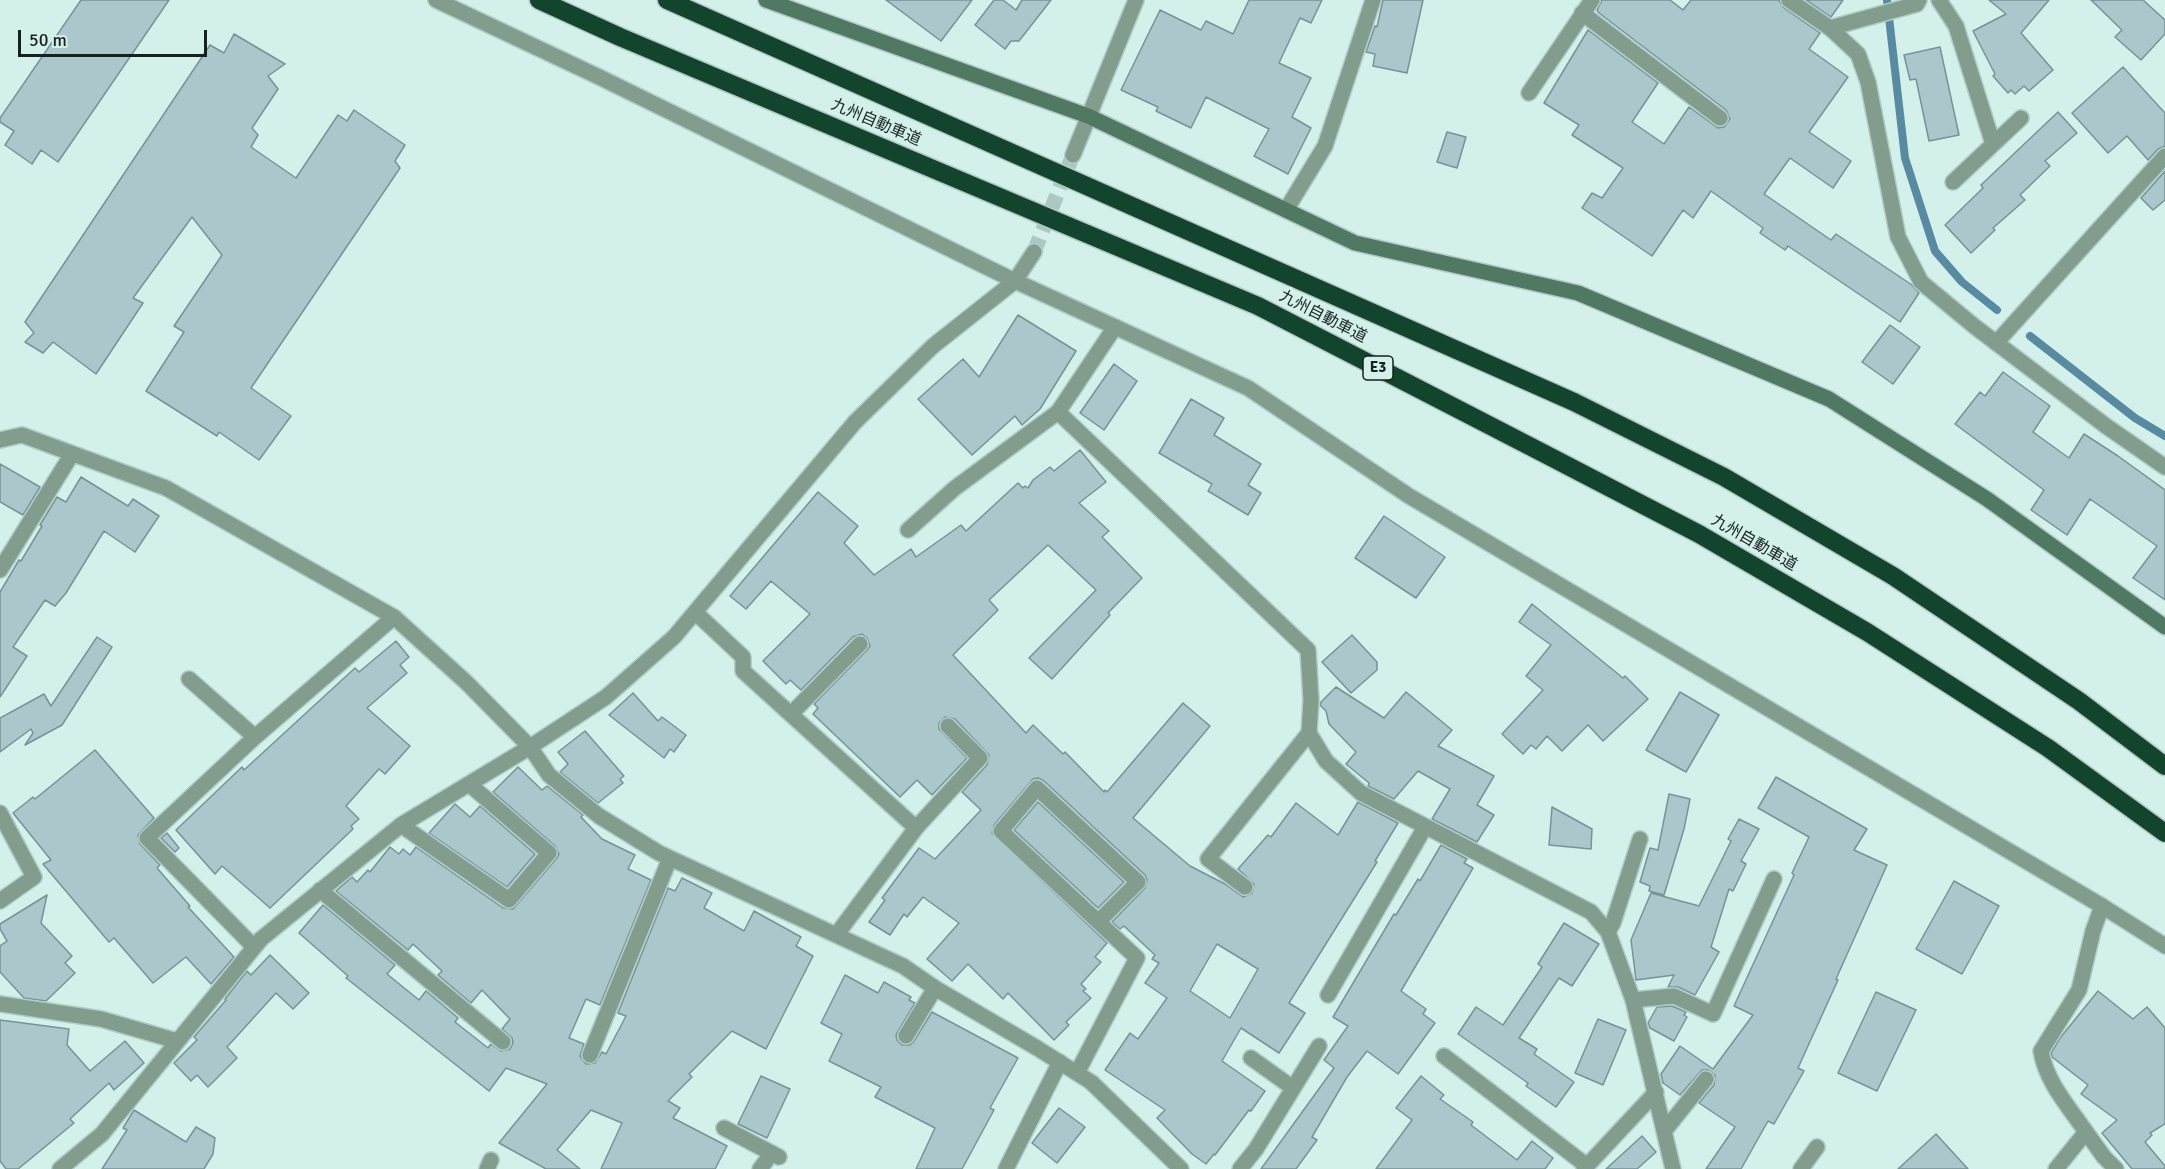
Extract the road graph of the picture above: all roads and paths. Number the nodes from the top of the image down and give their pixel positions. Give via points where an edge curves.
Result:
1 (436, 0) edge
2 (539, 0) edge
3 (667, 0) edge
4 (766, 0) edge
5 (1136, 0) edge
6 (1373, 0) edge
7 (1592, 0) edge
8 (1789, 0) edge
9 (1919, 0) edge
10 (1939, 0) edge
11 (1582, 13) junction
12 (1830, 28) junction
13 (1529, 93) dead end
14 (1088, 116) junction
15 (1720, 118) dead end
16 (2021, 118) dead end
17 (1993, 144) junction
18 (1073, 155) tunnel mouth
19 (2165, 156) edge
20 (1953, 182) dead end
21 (1286, 210) junction
22 (1034, 252) tunnel mouth
23 (1015, 281) junction
24 (1114, 327) junction
25 (1996, 343) junction
26 (1058, 412) junction
27 (0, 440) edge
28 (72, 454) junction
29 (2165, 467) edge
30 (908, 530) dead end
31 (0, 570) edge
32 (696, 613) junction
33 (394, 617) junction
34 (2165, 627) edge
35 (860, 644) dead end
36 (189, 679) dead end
37 (791, 714) junction
38 (948, 726) dead end
39 (1309, 734) junction
40 (255, 737) junction
41 (530, 747) junction
42 (2165, 766) edge
43 (468, 784) junction
44 (0, 814) edge
45 (401, 825) junction
46 (1425, 827) junction
47 (916, 828) junction
48 (2165, 833) edge
49 (1640, 839) dead end
50 (670, 858) junction
51 (1774, 879) dead end
52 (1245, 887) dead end
53 (320, 890) junction
54 (0, 901) edge
55 (2102, 906) junction
56 (1099, 921) junction
57 (1608, 932) junction
58 (837, 934) junction
59 (2165, 946) edge
60 (254, 947) junction
61 (935, 988) junction
62 (1328, 995) dead end
63 (1633, 1000) junction
64 (0, 1004) edge
65 (906, 1036) dead end
66 (177, 1041) junction
67 (503, 1042) dead end
68 (1319, 1046) dead end
69 (590, 1055) dead end
70 (1444, 1056) dead end
71 (1251, 1058) dead end
72 (1060, 1062) junction
73 (1077, 1073) junction
74 (1706, 1079) dead end
75 (1293, 1088) junction
76 (1656, 1092) junction
77 (724, 1128) dead end
78 (1665, 1130) junction
79 (2086, 1132) junction
80 (1817, 1147) dead end
81 (1586, 1167) edge
82 (60, 1169) edge
83 (760, 1169) edge
84 (1006, 1169) edge
85 (1181, 1169) edge
86 (1240, 1169) edge
87 (1673, 1169) edge
88 (1800, 1169) edge
89 (2056, 1169) edge
90 (2116, 1169) edge

1 - 23 street
2 - 48 highway, 九州自動車道 / E3 via 1258,306 1709,540 1867,632 2049,748
3 - 42 highway, 九州自動車道 via 1563,397 1724,477 1893,576 2079,701
4 - 14 street
5 - 14 street
6 - 21 street via 1325,146
7 - 11 street
8 - 12 street
9 - 12 street via 1917,4
10 - 17 street via 1956,26
11 - 13 street
11 - 15 street
12 - 25 street via 1858,54 1869,82 1898,237 1921,282
14 - 18 street
14 - 21 street
16 - 17 street
17 - 20 street
19 - 25 street
21 - 34 street via 1355,243 1578,293 1829,399 1987,500
22 - 23 street
23 - 24 street
23 - 32 street via 933,346 855,422
24 - 26 street
24 - 55 street via 1248,388 1409,496
25 - 29 street
26 - 30 street via 956,488
26 - 39 street via 1308,650
27 - 28 street via 22,435
28 - 31 street
28 - 33 street via 166,488
32 - 37 street via 743,657 743,671
32 - 41 street via 606,697
33 - 40 street
33 - 41 street
35 - 37 street
36 - 40 street
37 - 47 street
38 - 47 street via 980,758
39 - 46 street via 1326,761 1361,793
39 - 52 street via 1208,859
40 - 60 street via 147,838
41 - 43 street
41 - 50 street via 549,775 599,816
43 - 45 street
43 - 45 street via 549,853 508,900
44 - 54 street via 34,877
45 - 53 street
46 - 57 street via 1591,912
46 - 62 street
47 - 58 street
49 - 57 street
50 - 58 street
50 - 69 street
51 - 63 street via 1713,1014 1674,996
53 - 60 street
53 - 67 street
55 - 59 street
55 - 79 street via 2079,990 2041,1052 2053,1084
56 - 56 street via 1001,831 1037,788 1138,882
56 - 73 street via 1137,958
57 - 63 street
58 - 61 street via 903,966
60 - 66 street
61 - 65 street
61 - 72 street
63 - 76 street
64 - 66 street via 101,1019
66 - 82 street via 102,1134
68 - 75 street
70 - 81 street
71 - 75 street
72 - 73 street
72 - 84 street
73 - 85 street
74 - 78 street
75 - 86 street
76 - 78 street
76 - 81 street
77 - 83 street via 776,1155
78 - 87 street
79 - 89 street
79 - 90 street
80 - 88 street

